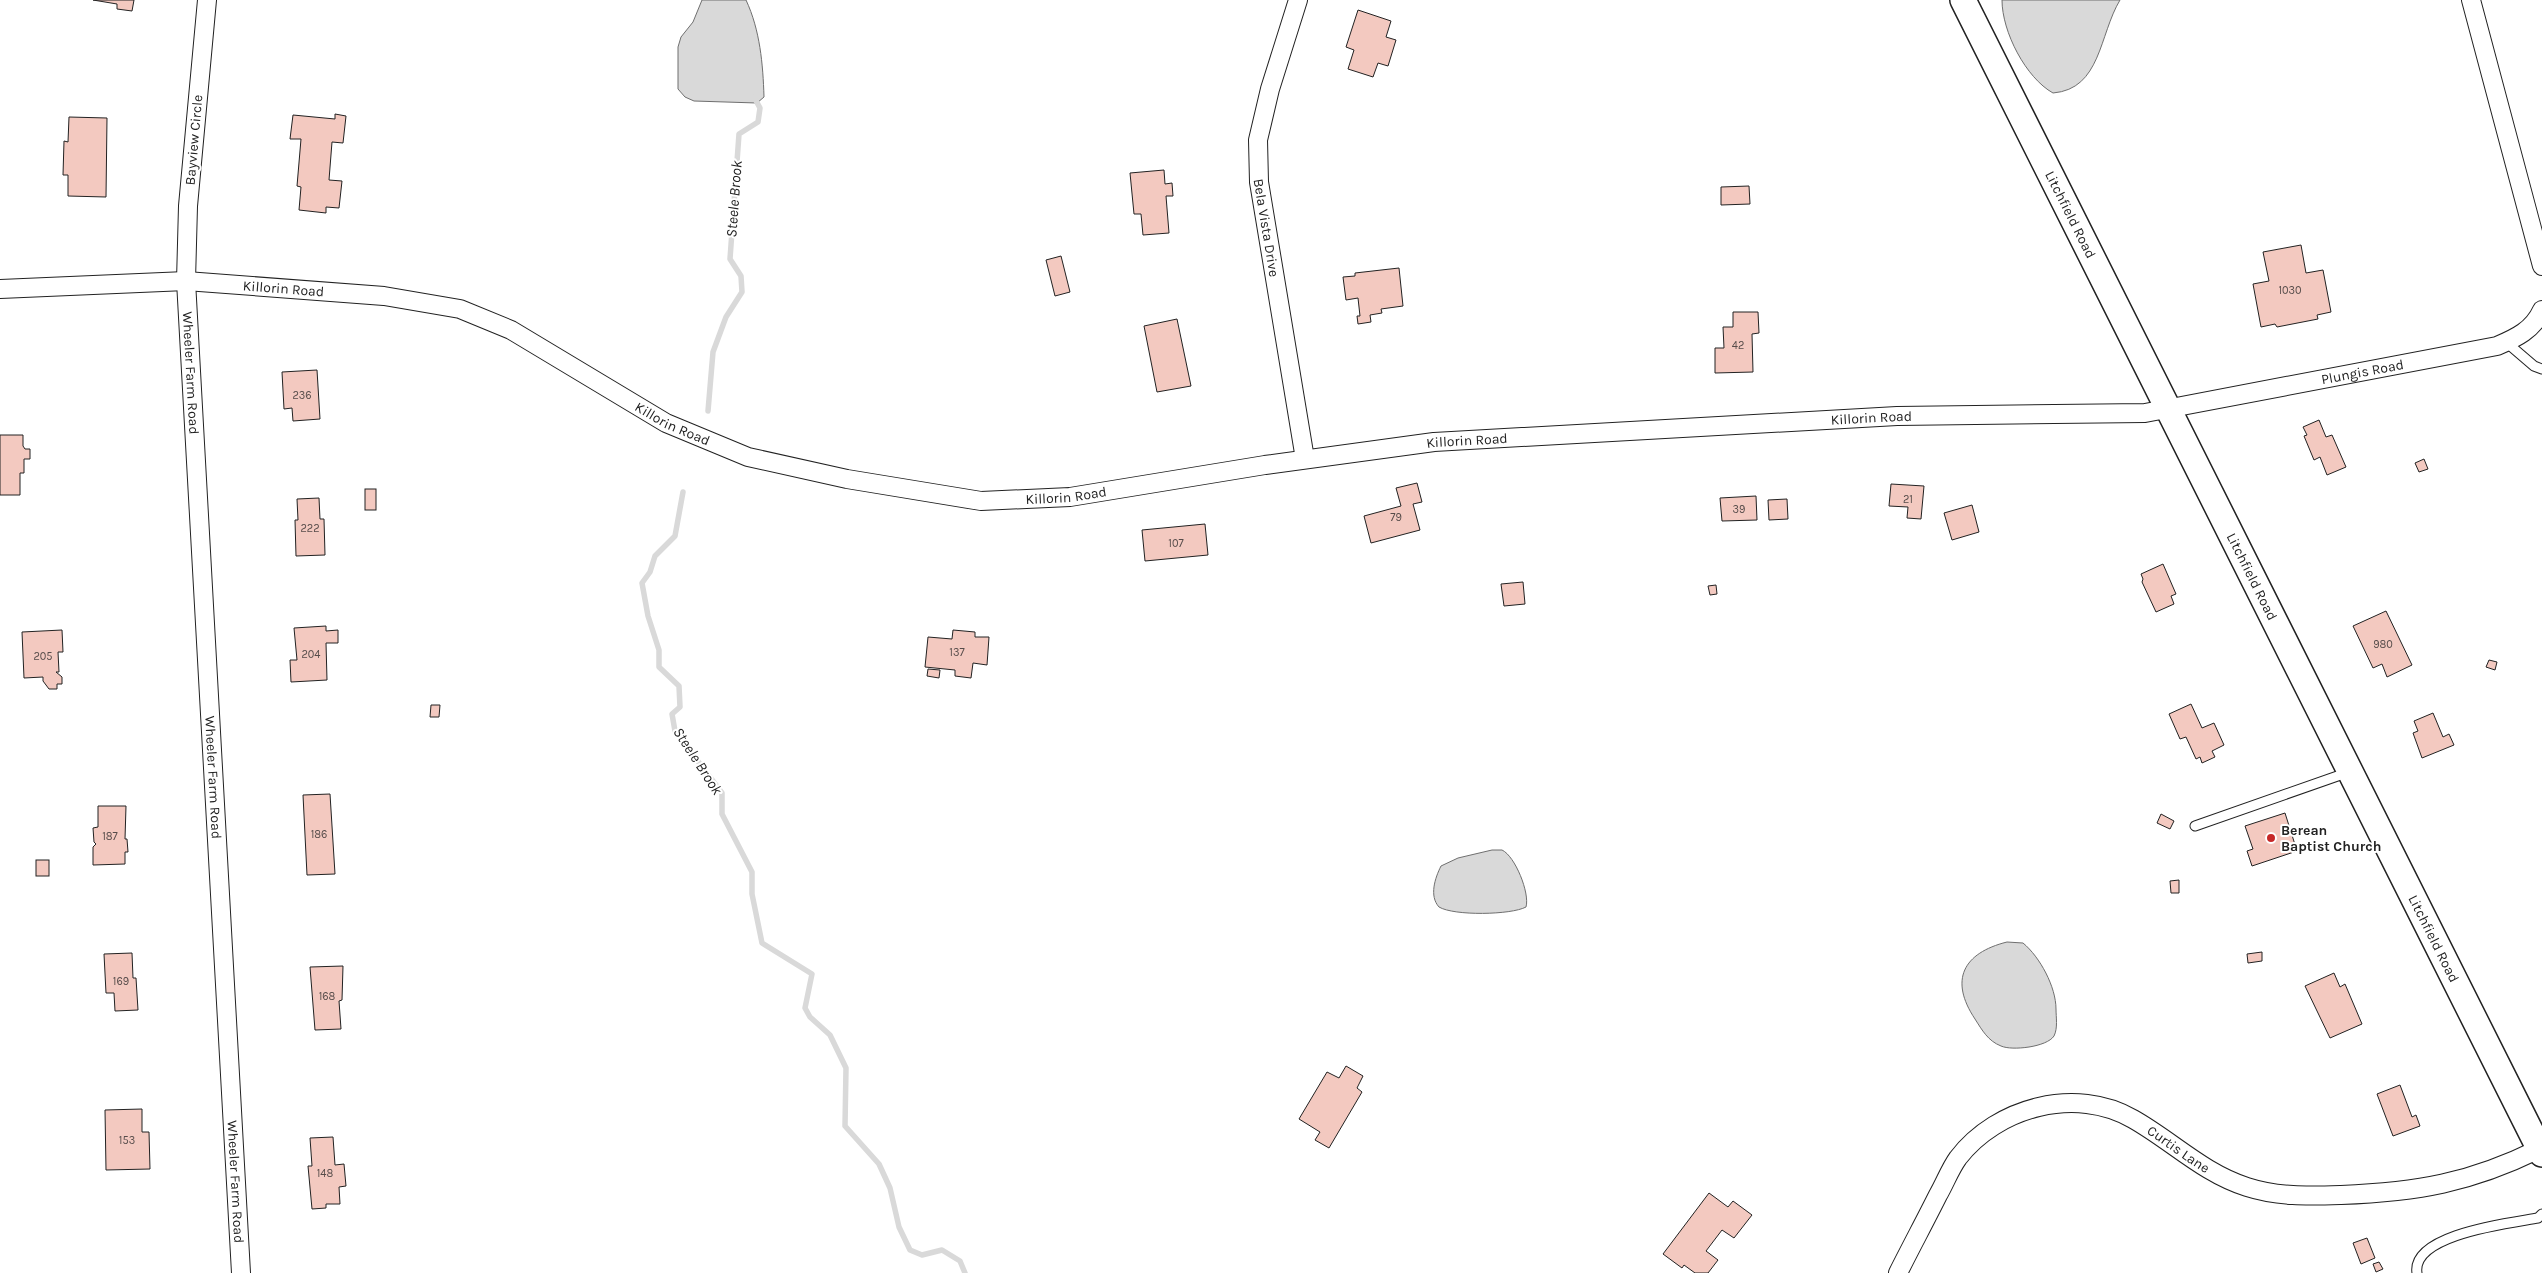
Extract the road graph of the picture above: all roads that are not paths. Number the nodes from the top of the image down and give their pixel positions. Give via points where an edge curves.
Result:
1 (207, 0) edge
2 (1298, 0) edge
3 (1963, 0) edge
4 (2470, 0) edge
5 (2542, 266) edge
6 (186, 281) junction
7 (0, 289) edge
8 (2542, 310) edge
9 (2506, 342) junction
10 (2542, 368) edge
11 (2169, 410) junction
12 (1305, 459) junction
13 (2351, 771) junction
14 (2196, 826) dead end
15 (2541, 1151) edge
16 (2542, 1214) edge
17 (241, 1273) edge
18 (1898, 1273) edge
19 (2417, 1273) edge

1 - 6 street, Bayview Circle via 188,206
2 - 12 street, Bela Vista Drive via 1258,140 1259,182
3 - 11 main road, Litchfield Road
4 - 5 street
6 - 7 street, Killorin Road
6 - 12 street, Killorin Road via 384,296 460,309 511,330 666,423 748,456 847,479 981,501 1070,498
6 - 17 street, Wheeler Farm Road
8 - 9 street, Plungis Road via 2538,319 2521,335
9 - 10 lane via 2534,366
9 - 11 street, Plungis Road
11 - 12 street, Killorin Road via 1897,416 1434,442
11 - 13 main road, Litchfield Road
13 - 14 lane
13 - 15 main road, Litchfield Road
15 - 18 street, Curtis Lane via 2482,1174 2434,1187 2382,1193 2272,1195 2211,1173 2132,1118 2080,1104 2050,1104 2026,1110 2006,1120 1979,1136 1957,1159
16 - 19 lane via 2538,1218 2450,1236 2426,1250

